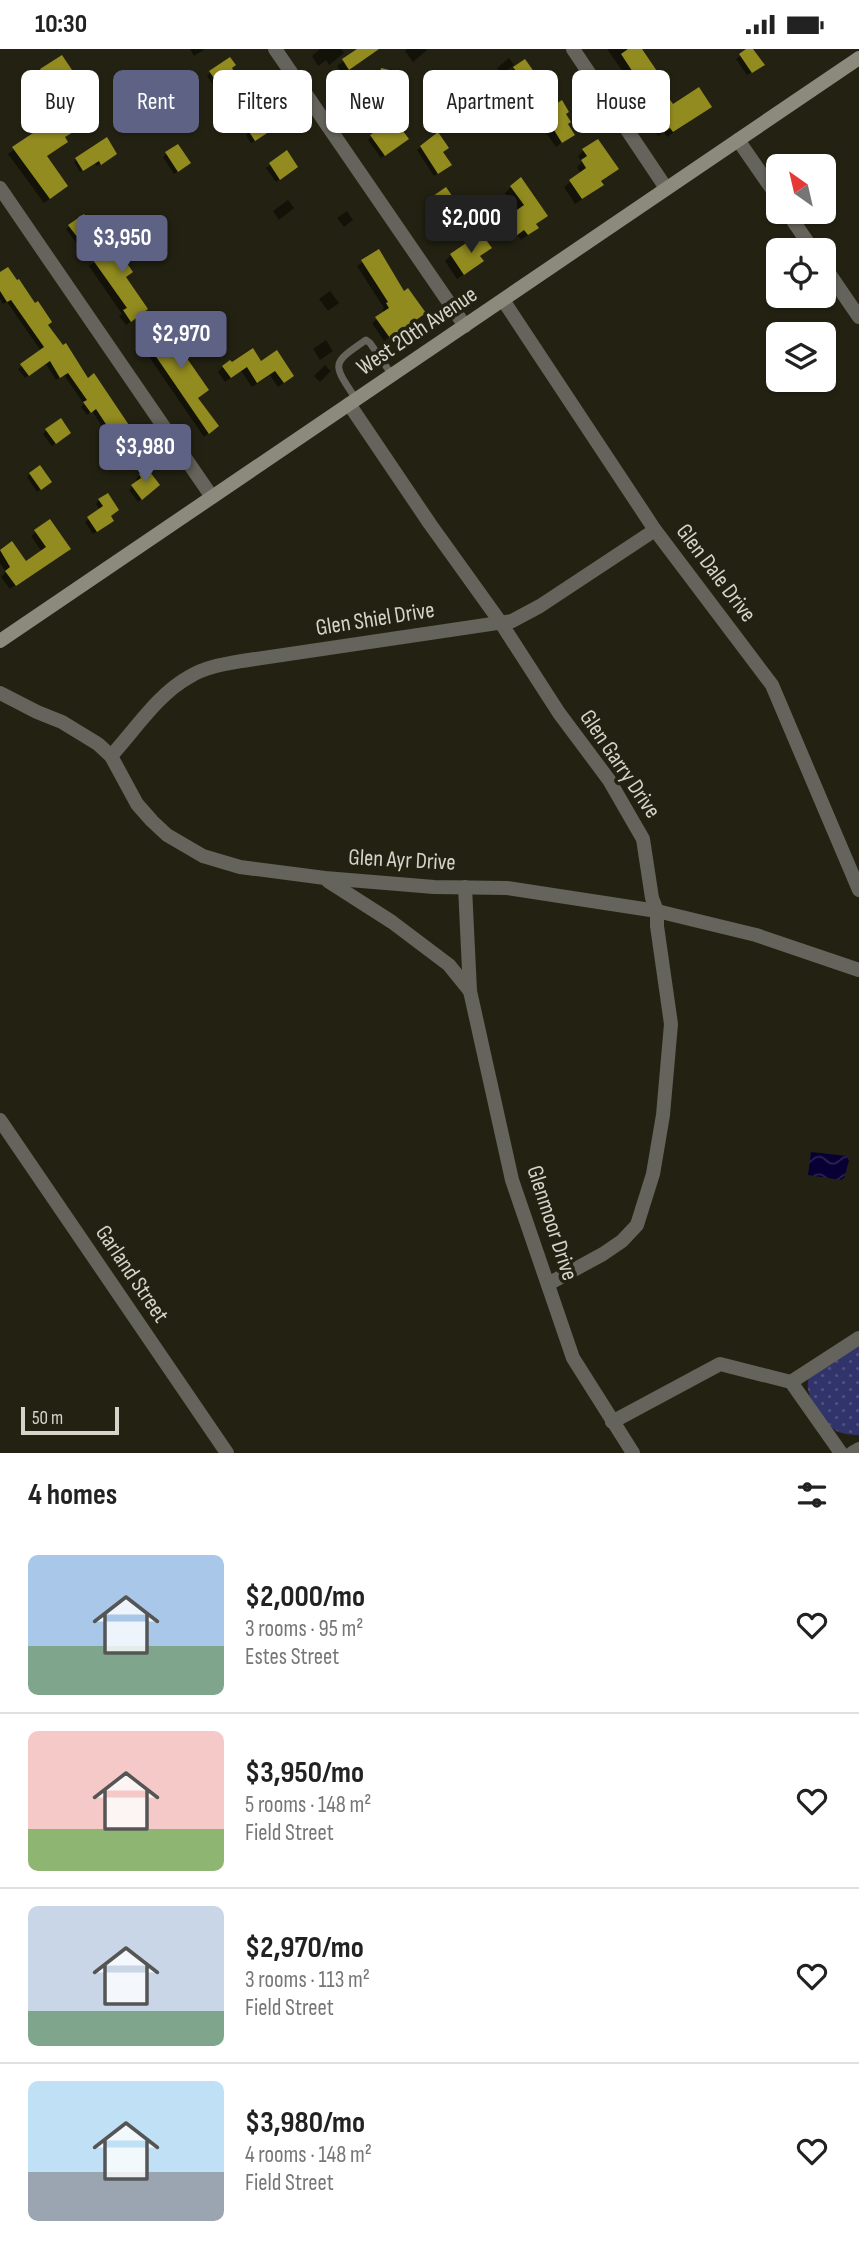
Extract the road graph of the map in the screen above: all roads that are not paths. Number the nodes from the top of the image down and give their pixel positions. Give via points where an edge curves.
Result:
1 (275, 49) edge
2 (572, 49) edge
3 (859, 58) edge
4 (738, 140) junction
5 (766, 180) edge
6 (0, 188) edge
7 (666, 188) junction
8 (836, 283) edge
9 (503, 300) junction
10 (859, 317) edge
11 (465, 326) junction
12 (392, 375) junction
13 (353, 402) junction
14 (212, 497) junction
15 (655, 530) junction
16 (501, 623) junction
17 (0, 641) edge
18 (0, 693) edge
19 (111, 756) junction
20 (325, 878) junction
21 (465, 887) junction
22 (859, 890) edge
23 (657, 911) junction
24 (859, 970) edge
25 (470, 991) junction
26 (0, 1120) edge
27 (548, 1284) junction
28 (859, 1338) edge
29 (791, 1382) junction
30 (612, 1422) junction
31 (859, 1449) edge
32 (227, 1453) edge
33 (633, 1453) edge
34 (841, 1453) edge
35 (852, 1453) edge

1 - 11 street
2 - 7 street
3 - 4 street, West 20th Avenue
4 - 5 street
4 - 7 street, West 20th Avenue
6 - 14 street
7 - 9 street, West 20th Avenue
8 - 10 street
9 - 11 street, West 20th Avenue
9 - 15 street, Glen Dale Drive
11 - 12 street, West 20th Avenue
12 - 13 street, West 20th Avenue
12 - 13 lane via 366,340 340,358 337,366
13 - 14 street, West 20th Avenue
13 - 16 street, Glen Garry Drive via 430,524
14 - 17 street, West 20th Avenue
15 - 16 street, Glen Shiel Drive via 540,606
15 - 22 street, Glen Dale Drive via 772,685
16 - 19 street, Glen Shiel Drive via 203,670 169,691
16 - 23 street, Glen Garry Drive via 609,780 643,839
18 - 19 street, Glen Ayr Drive via 62,722
19 - 20 street, Glen Ayr Drive via 137,804 182,846 240,867
20 - 21 street, Glen Ayr Drive
20 - 25 street via 449,965
21 - 23 street, Glen Ayr Drive via 507,888
21 - 25 street, Glenmoor Drive
23 - 24 street, Glen Ayr Drive via 756,935
23 - 27 street, Glen Garry Drive via 671,1024 653,1174 636,1225 622,1241
25 - 27 street, Glenmoor Drive via 512,1179
26 - 32 street, Garland Street
27 - 30 street, Glenmoor Drive via 573,1358
28 - 29 street
29 - 30 street via 720,1364
29 - 34 street
30 - 33 street, Glenmoor Drive
31 - 35 street

